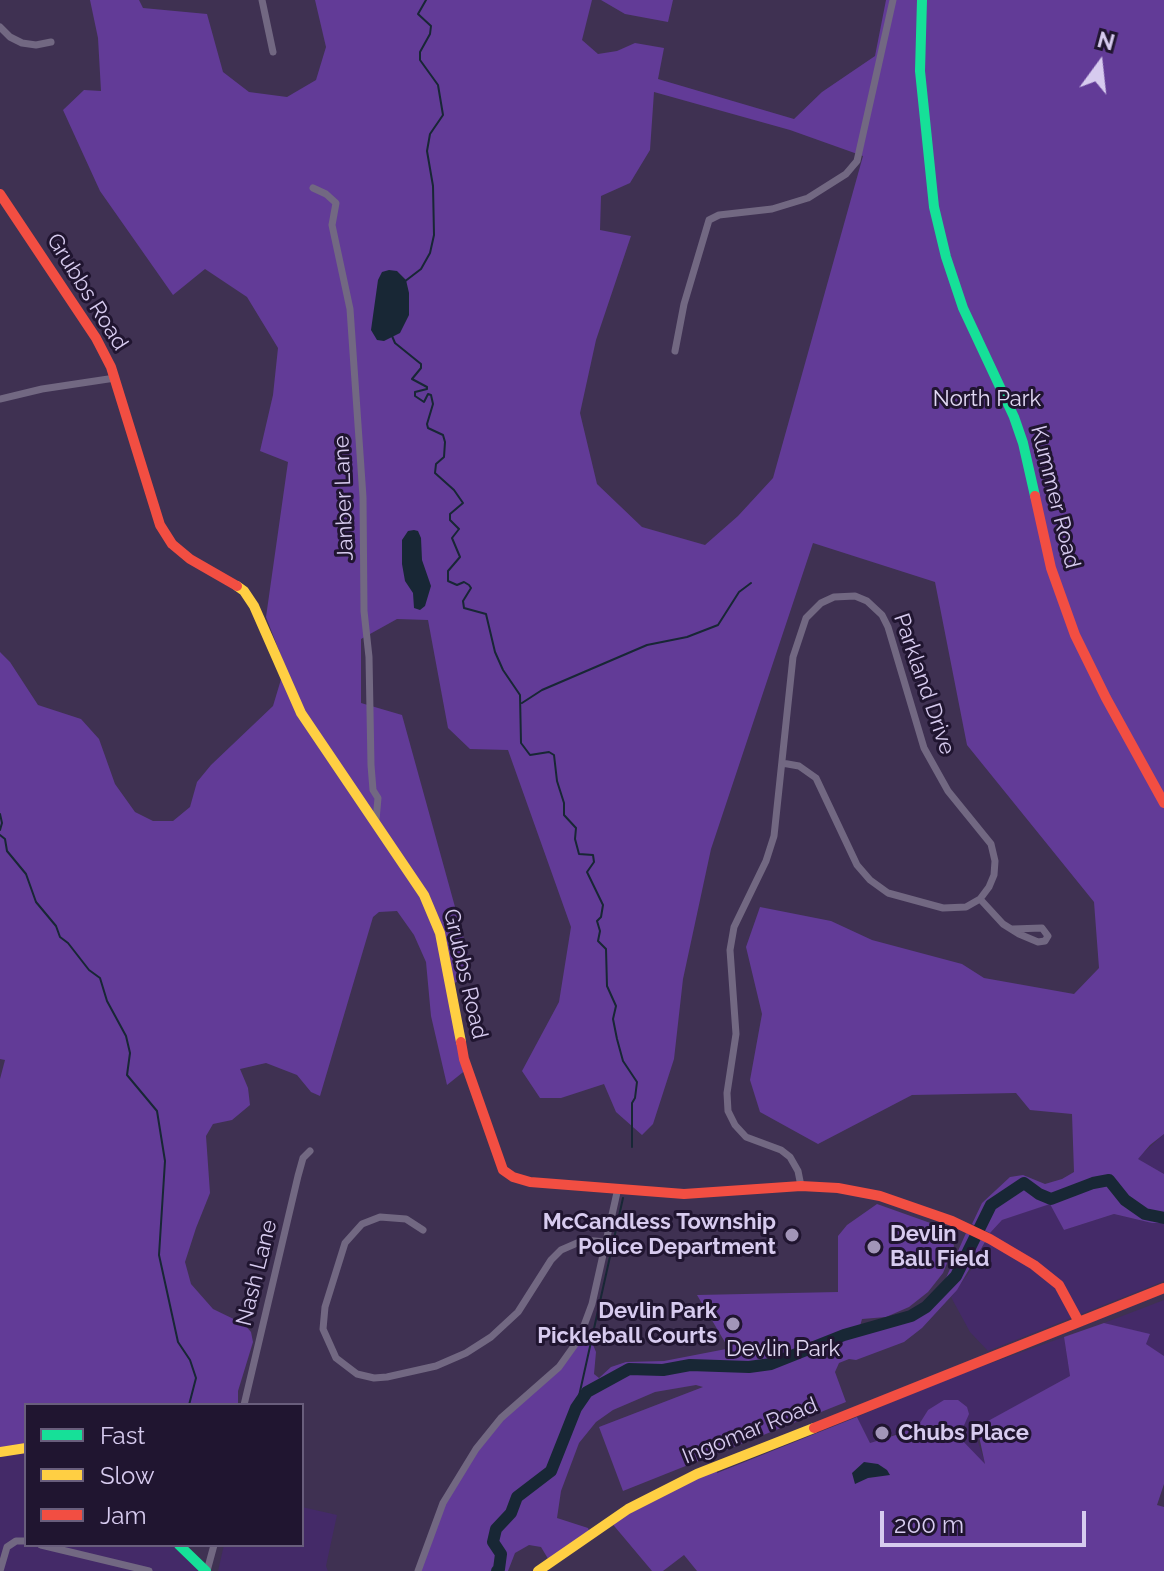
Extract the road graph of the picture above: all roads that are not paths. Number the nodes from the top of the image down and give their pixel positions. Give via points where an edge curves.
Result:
1 (262, 0) edge
2 (893, 0) edge
3 (922, 0) edge
4 (0, 27) edge
5 (51, 42) dead end
6 (273, 52) dead end
7 (313, 188) dead end
8 (0, 194) edge
9 (675, 351) dead end
10 (115, 378) junction
11 (0, 399) edge
12 (782, 763) junction
13 (1164, 803) edge
14 (376, 820) junction
15 (980, 899) junction
16 (1013, 929) dead end
17 (310, 1151) dead end
18 (801, 1186) junction
19 (618, 1188) junction
20 (423, 1230) dead end
21 (606, 1242) junction
22 (1164, 1288) edge
23 (1079, 1322) junction
24 (244, 1403) edge
25 (24, 1448) edge
26 (0, 1452) edge
27 (24, 1541) edge
28 (49, 1547) edge
29 (181, 1547) edge
30 (213, 1547) edge
31 (0, 1571) edge
32 (149, 1571) edge
33 (207, 1571) edge
34 (418, 1571) edge
35 (538, 1571) edge

1 - 6 street
2 - 9 street via 857,161 808,198 709,220
3 - 13 street, Kummer Road via 920,71 928,159 950,270 1023,443 1051,568 1075,635
4 - 5 street via 22,43
7 - 14 street, Janber Lane via 336,203 332,225 350,309
8 - 10 street, Grubbs Road via 96,338
10 - 11 street
10 - 14 street, Grubbs Road via 160,525 190,559 244,591 295,703
12 - 15 street via 799,766 816,778 857,865 875,885 947,909
12 - 15 street, Parkland Drive via 791,668 806,618 829,598 849,595 867,601 888,627 932,766 991,844 995,871
12 - 18 street, Parkland Drive via 771,845 731,938 736,1034 726,1098 740,1131 790,1157
14 - 19 street, Grubbs Road via 433,912 464,1059 501,1166 509,1175 530,1182
15 - 16 street
17 - 24 street, Nash Lane via 298,1176
18 - 19 street, Grubbs Road via 692,1194
18 - 23 street, Grubbs Road via 880,1196 987,1237 1051,1276
19 - 21 street
20 - 21 street via 401,1218 380,1217 362,1224 345,1243 323,1329 336,1358 357,1374 395,1376 466,1353 518,1312 561,1250 584,1240
21 - 34 street via 579,1339 559,1367 482,1440 449,1492
22 - 23 street, Ingomar Road
23 - 35 street, Ingomar Road via 667,1488
25 - 26 street
27 - 31 street via 7,1547
28 - 32 street
29 - 33 street
30 - 33 street

